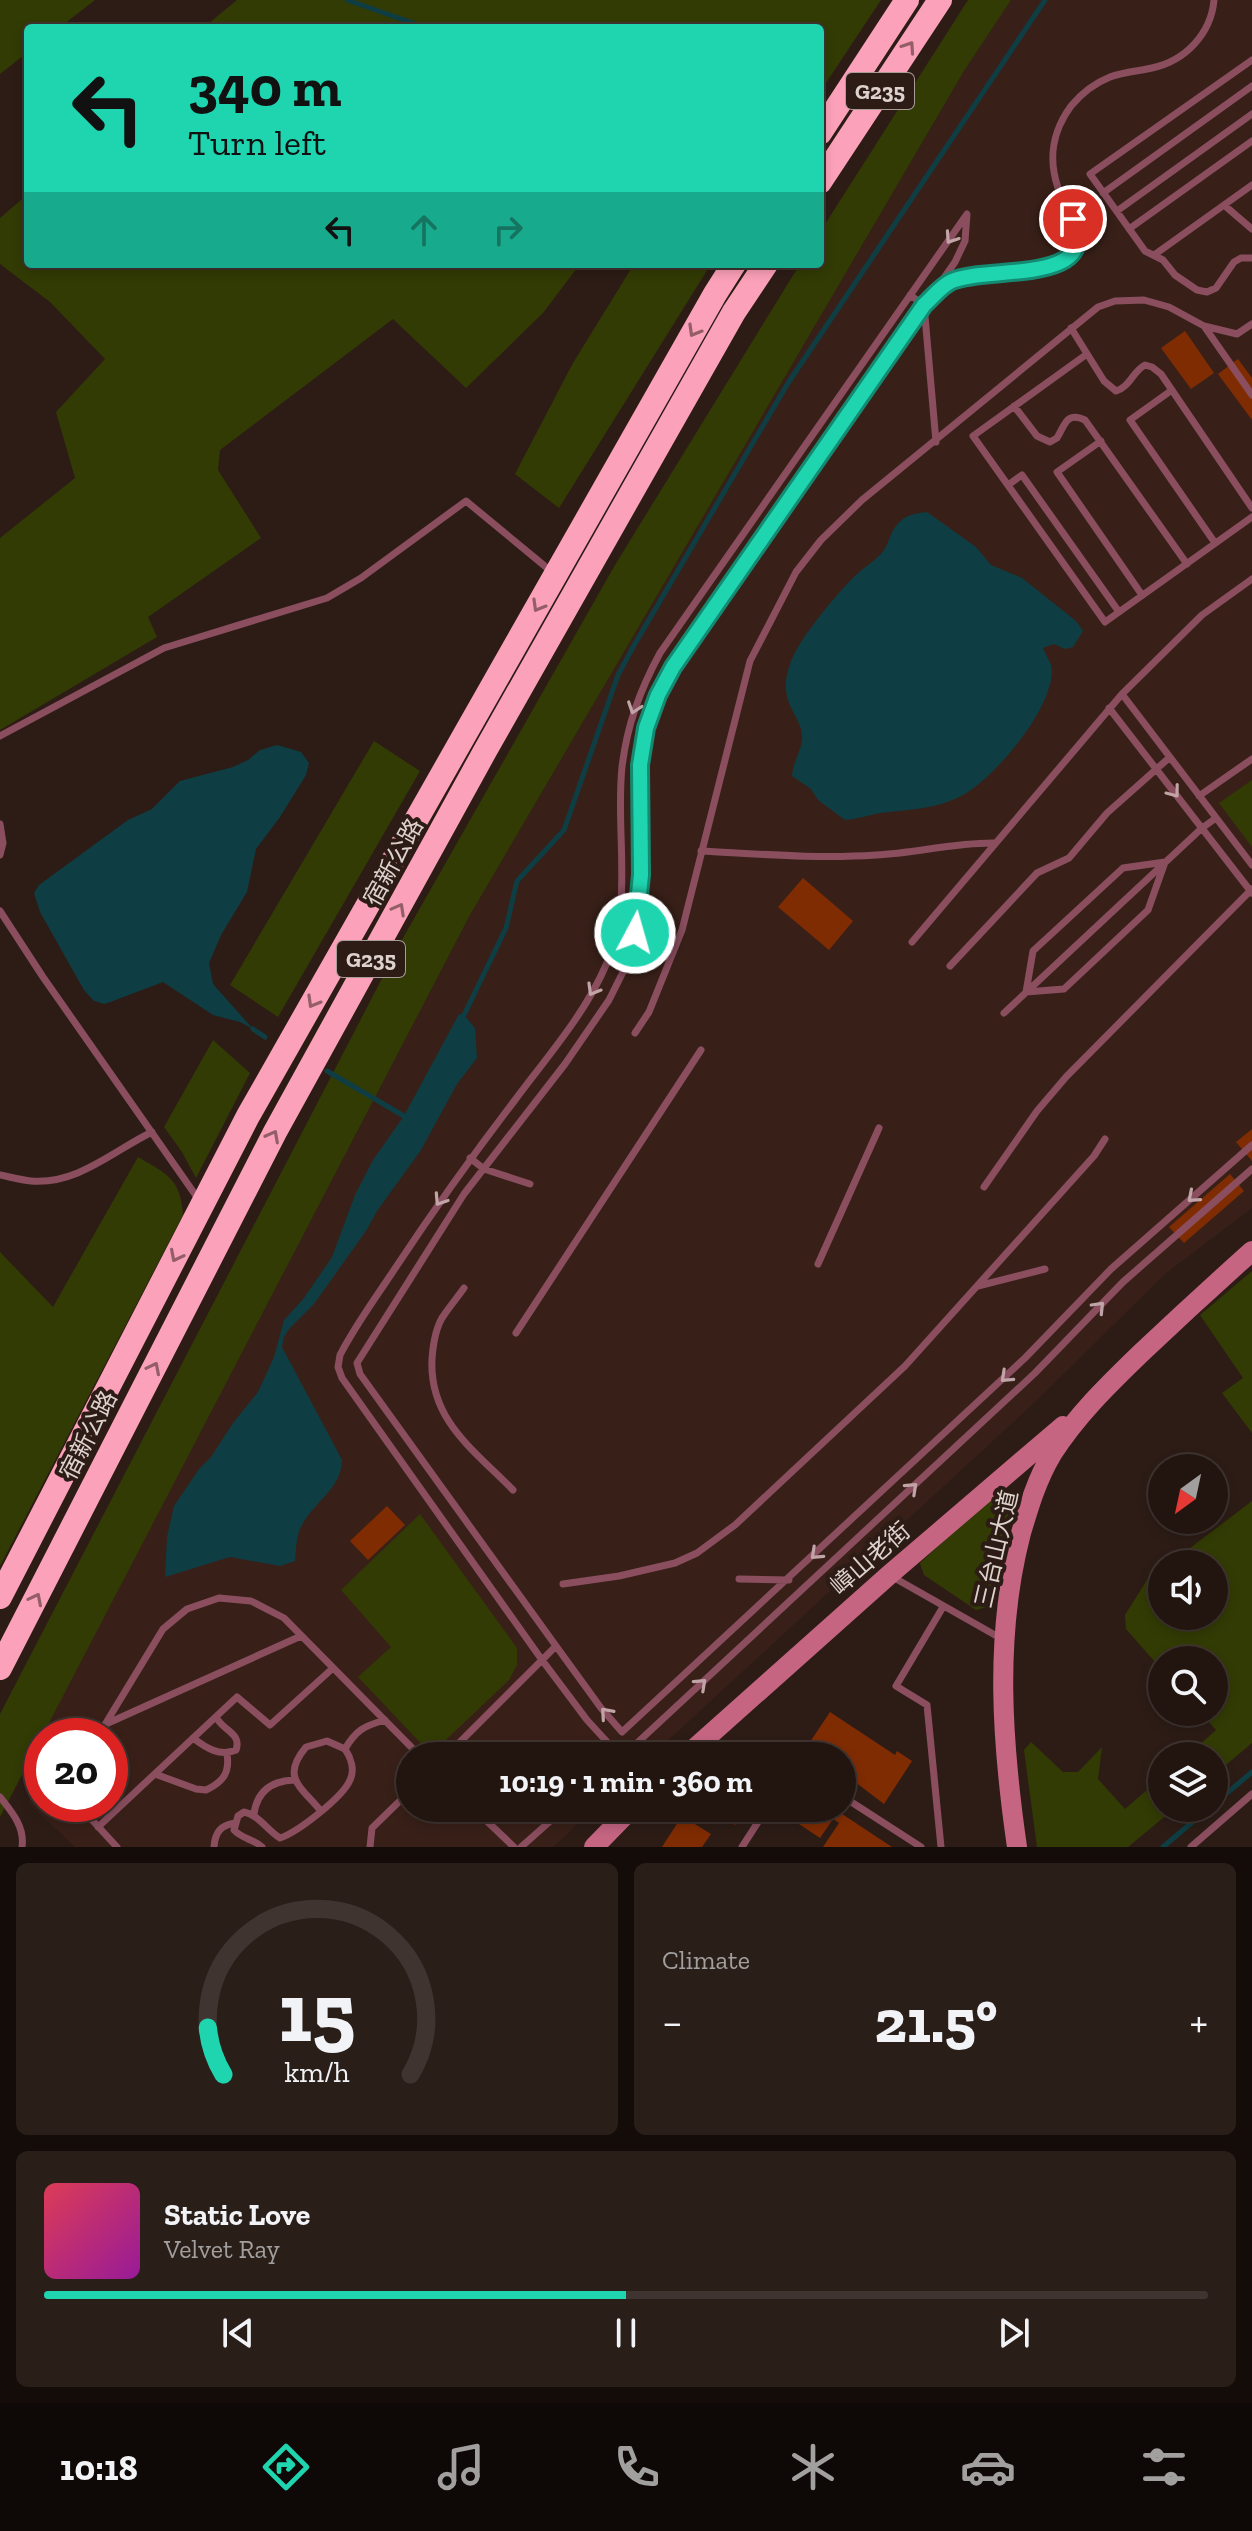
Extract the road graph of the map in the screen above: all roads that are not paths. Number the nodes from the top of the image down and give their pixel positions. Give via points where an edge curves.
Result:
1 (907, 0) edge
2 (940, 0) edge
3 (1214, 0) edge
4 (1252, 60) edge
5 (1252, 86) edge
6 (1252, 114) edge
7 (824, 127) edge
8 (1252, 141) edge
9 (824, 176) edge
10 (1252, 185) edge
11 (1103, 193) junction
12 (1224, 205) junction
13 (1117, 211) junction
14 (1129, 229) junction
15 (1252, 229) edge
16 (1154, 255) junction
17 (1252, 258) edge
18 (731, 268) edge
19 (763, 268) edge
20 (910, 295) junction
21 (924, 305) junction
22 (1252, 324) edge
23 (1204, 326) junction
24 (1071, 328) junction
25 (1087, 354) junction
26 (1172, 390) junction
27 (1252, 395) edge
28 (1014, 406) junction
29 (1101, 441) junction
30 (936, 442) junction
31 (1008, 485) junction
32 (1252, 508) edge
33 (1252, 517) edge
34 (1215, 543) junction
35 (1187, 564) junction
36 (555, 575) junction
37 (1252, 579) edge
38 (1142, 595) junction
39 (1119, 612) junction
40 (1122, 694) junction
41 (1109, 708) junction
42 (0, 736) edge
43 (1170, 757) junction
44 (1252, 759) edge
45 (1156, 769) junction
46 (1199, 796) junction
47 (1216, 818) junction
48 (0, 824) edge
49 (1202, 828) junction
50 (993, 843) junction
51 (701, 851) junction
52 (0, 855) edge
53 (1165, 862) junction
54 (1252, 865) edge
55 (1251, 891) edge
56 (0, 911) edge
57 (912, 942) dead end
58 (950, 966) dead end
59 (1026, 992) junction
60 (1004, 1013) dead end
61 (635, 1033) dead end
62 (701, 1050) dead end
63 (879, 1128) dead end
64 (152, 1132) junction
65 (1105, 1139) dead end
66 (1252, 1145) edge
67 (470, 1158) junction
68 (484, 1169) junction
69 (1252, 1169) edge
70 (0, 1175) edge
71 (530, 1184) dead end
72 (984, 1187) dead end
73 (203, 1205) junction
74 (1252, 1251) edge
75 (818, 1264) dead end
76 (1045, 1269) dead end
77 (978, 1286) junction
78 (464, 1288) dead end
79 (516, 1333) dead end
80 (1091, 1403) junction
81 (513, 1490) dead end
82 (889, 1575) junction
83 (739, 1579) dead end
84 (789, 1580) junction
85 (563, 1584) dead end
86 (0, 1597) edge
87 (943, 1607) junction
88 (301, 1636) junction
89 (1004, 1640) junction
90 (556, 1646) junction
91 (542, 1660) junction
92 (0, 1668) edge
93 (333, 1668) junction
94 (216, 1717) junction
95 (109, 1718) edge
96 (120, 1718) edge
97 (385, 1720) junction
98 (193, 1738) junction
99 (406, 1742) edge
100 (460, 1742) edge
101 (608, 1742) edge
102 (637, 1742) edge
103 (702, 1742) edge
104 (345, 1749) junction
105 (227, 1754) junction
106 (155, 1774) junction
107 (294, 1780) junction
108 (1252, 1794) edge
109 (0, 1797) edge
110 (396, 1805) edge
111 (856, 1805) edge
112 (320, 1810) junction
113 (254, 1814) junction
114 (95, 1822) edge
115 (488, 1822) edge
116 (549, 1822) edge
117 (618, 1822) edge
118 (758, 1822) edge
119 (235, 1823) junction
120 (98, 1827) junction
121 (22, 1847) edge
122 (117, 1847) edge
123 (214, 1847) edge
124 (262, 1847) edge
125 (370, 1847) edge
126 (514, 1847) edge
127 (521, 1847) edge
128 (594, 1847) edge
129 (742, 1847) edge
130 (921, 1847) edge
131 (941, 1847) edge
132 (1017, 1847) edge
133 (1191, 1847) edge

1 - 7 highway, G235
9 -> 2 highway, G235
3 - 21 lane via 1205,31 1190,50 1156,67 1111,76 1085,91 1061,122 1052,162 1077,228 1072,256 1062,263 953,280
4 - 11 lane via 1090,174
5 - 11 lane
6 - 13 lane
8 - 14 lane
10 - 12 lane
11 - 13 lane
12 - 15 lane
12 - 16 lane
13 - 14 lane
14 - 16 lane
16 - 17 lane via 1175,275 1207,292 1216,288 1234,262
18 -> 36 highway, 宿新公路 / G235
92 -> 19 highway, 宿新公路 / G235 via 275,1132 485,751
20 - 21 lane
21 -> 20 lane via 965,241 967,214
20 -> 67 lane via 642,686 629,722 622,769 623,872 608,962 568,1027
21 - 30 lane
21 - 68 lane via 681,654 658,695 640,765 641,875 635,933 624,970 565,1064
22 - 23 lane via 1237,334
23 - 24 lane via 1144,300 1098,307
23 - 27 lane
24 - 25 lane
24 - 30 lane
25 - 26 lane via 1116,391 1145,365 1161,374
25 - 28 lane
26 - 32 lane
26 - 34 lane via 1130,420
28 - 29 lane via 1045,440 1057,438 1063,423 1076,416
28 - 31 lane via 973,436
29 - 35 lane
29 - 38 lane via 1057,472
30 - 51 lane via 862,500 796,572 750,661
31 - 39 lane via 1105,622
31 - 39 lane via 1022,475
33 - 34 lane
34 - 35 lane
35 - 38 lane
36 - 42 lane via 466,501 327,598 164,648
36 -> 73 highway, 宿新公路 / G235 via 248,1116
37 - 40 lane via 1202,615
38 - 39 lane
40 - 41 lane
40 - 43 lane
41 - 45 lane
41 - 50 lane
43 - 45 lane
43 - 46 lane
44 - 46 lane
45 -> 49 lane
45 - 58 lane via 1107,813 1069,858 1037,873
46 - 47 lane
47 - 49 lane
47 - 54 lane
48 - 52 lane
49 - 53 lane
49 - 55 lane
50 - 51 lane via 842,857
50 - 57 lane
51 - 61 lane via 682,930 649,1012
53 - 59 lane
53 - 59 lane via 1148,910 1064,989
53 - 59 lane via 1123,868 1033,951
55 - 72 lane via 1066,1077
56 - 64 lane
59 - 60 lane
62 - 79 lane
63 - 75 lane
64 - 70 lane via 79,1173 55,1180
64 - 73 lane
65 - 77 lane
66 -> 84 lane via 1111,1269 1025,1358
67 - 68 lane
67 -> 91 lane via 347,1342 338,1367
68 - 71 lane
68 - 90 lane via 357,1363
102 -> 69 lane via 1035,1373 1123,1282
73 -> 86 highway, 宿新公路 / G235
74 - 80 main road, 三台山大道
76 - 77 lane
77 - 85 lane via 850,1419 697,1553 633,1573
78 - 81 lane via 441,1320 433,1345 435,1398 451,1428
80 - 82 main road, 嶂山老街
80 - 89 main road, 三台山大道 via 1051,1455 1028,1507
82 - 87 lane
82 - 103 main road, 嶂山老街
83 - 84 lane
84 -> 90 lane via 622,1732
87 - 89 lane
87 - 131 lane via 896,1686 927,1705
88 - 93 lane
88 - 95 lane via 284,1618 251,1601 219,1598 187,1609 163,1629
88 - 96 lane
89 - 132 main road, 三台山大道 via 1003,1730
90 - 91 lane
91 - 100 lane
91 - 101 lane
93 - 94 lane via 270,1725 237,1697
93 - 97 lane
94 - 98 lane
94 - 105 lane via 236,1735 236,1750
97 - 99 lane
97 - 104 lane via 364,1726
98 - 105 lane
98 - 106 lane
104 - 107 lane via 327,1741 306,1747 292,1771
104 - 112 lane via 350,1781
105 - 106 lane via 226,1776 206,1790
106 - 120 lane
107 - 112 lane
107 - 113 lane via 269,1785 255,1803
108 - 133 lane
109 - 121 lane via 17,1820
110 - 125 lane via 372,1828
111 - 130 lane
112 - 113 lane via 280,1838
113 - 119 lane via 244,1812
114 - 120 lane
115 - 126 lane
116 - 127 lane
117 - 128 main road
118 - 129 lane
119 - 123 lane via 217,1832
119 - 124 lane via 239,1836
120 - 122 lane

